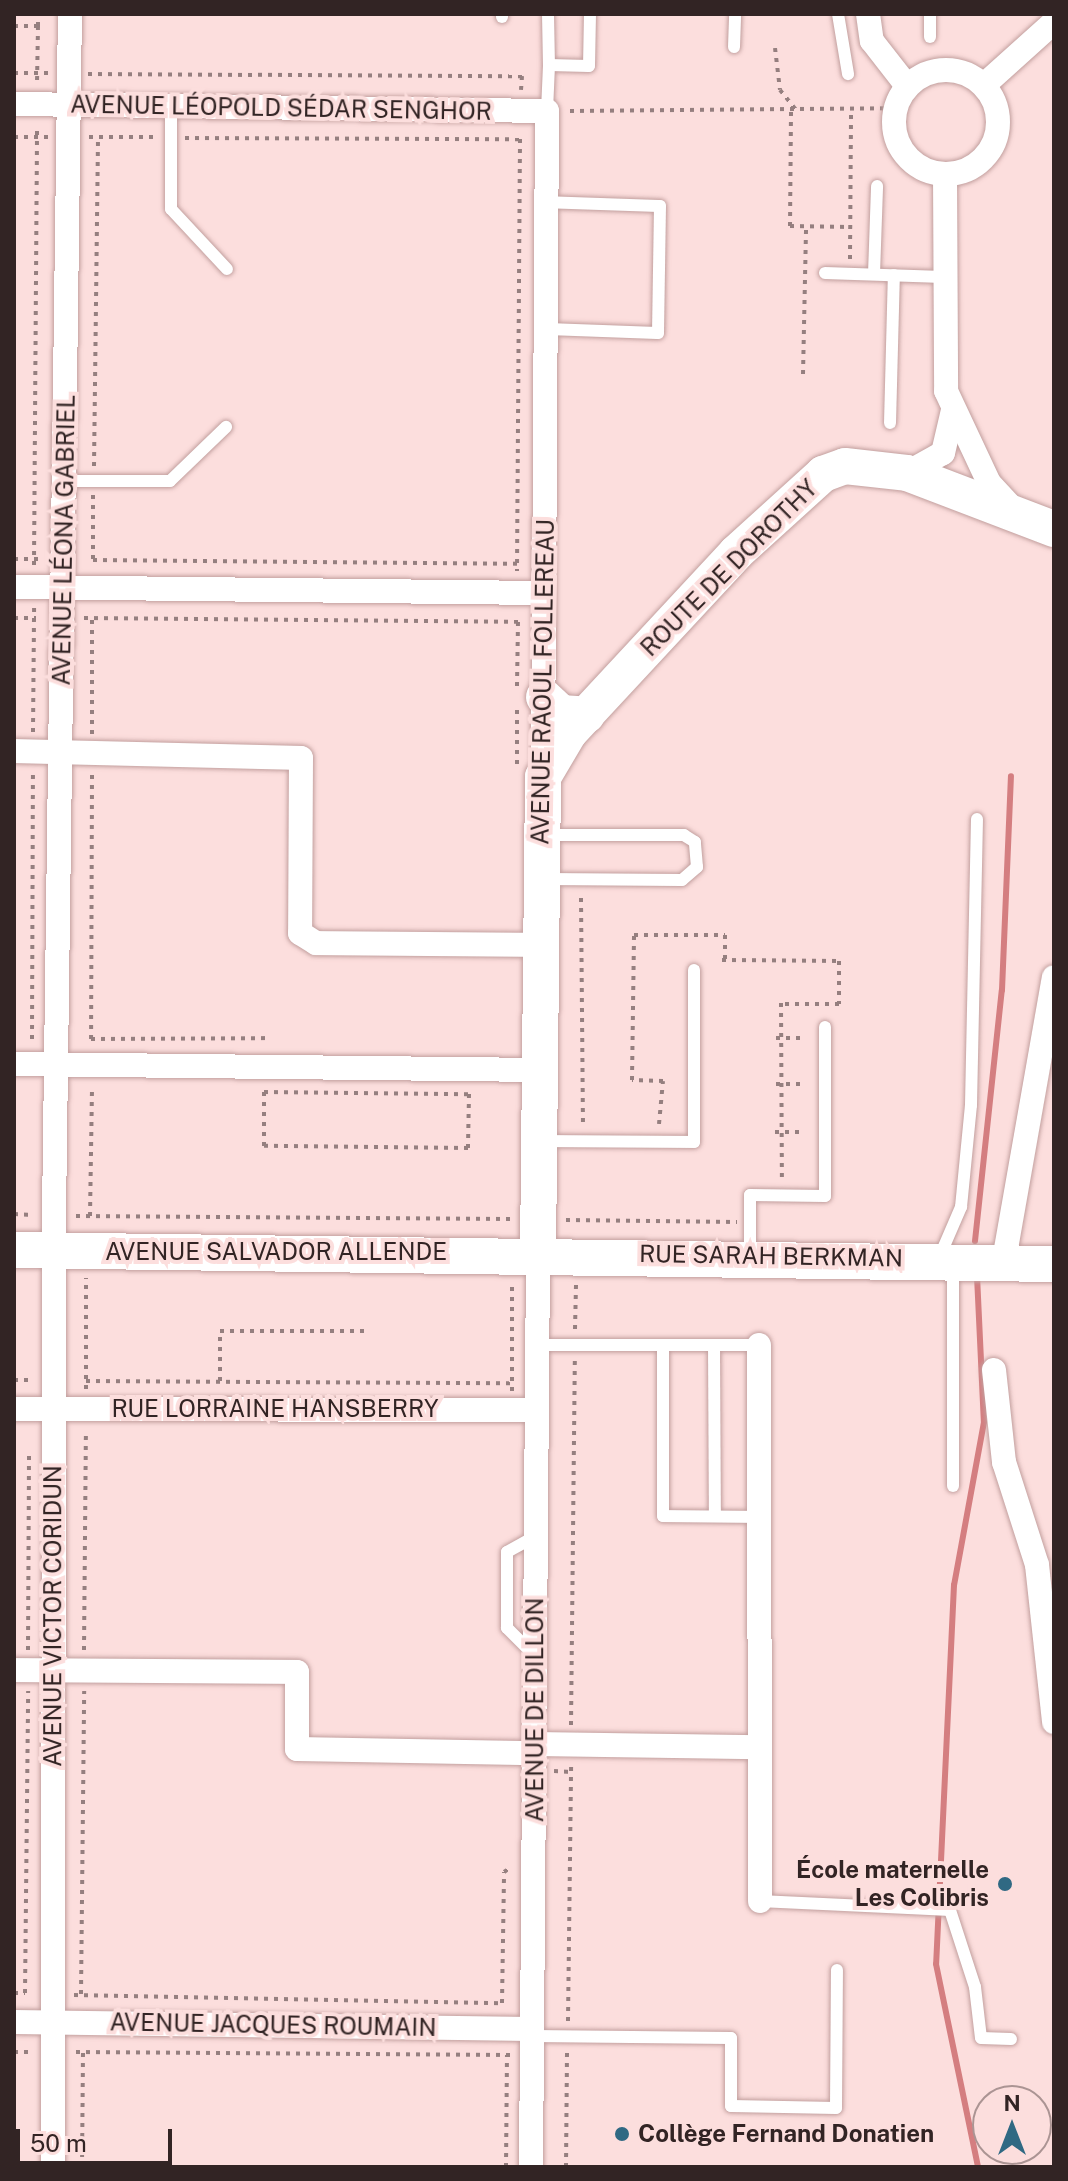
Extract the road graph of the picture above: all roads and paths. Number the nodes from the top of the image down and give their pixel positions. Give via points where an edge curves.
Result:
1 (38, 14) edge
2 (70, 14) edge
3 (548, 14) edge
4 (590, 14) edge
5 (735, 14) edge
6 (838, 14) edge
7 (868, 14) edge
8 (930, 14) edge
9 (1054, 22) edge
10 (14, 26) edge
11 (38, 26) junction
12 (930, 37) dead end
13 (734, 47) dead end
14 (775, 48) dead end
15 (549, 65) junction
16 (14, 73) edge
17 (86, 74) dead end
18 (848, 74) dead end
19 (984, 85) junction
20 (907, 86) junction
21 (548, 101) junction
22 (14, 104) edge
23 (69, 105) junction
24 (171, 106) junction
25 (895, 108) junction
26 (851, 109) junction
27 (794, 111) junction
28 (37, 121) dead end
29 (14, 137) edge
30 (37, 137) junction
31 (56, 137) dead end
32 (79, 137) dead end
33 (171, 137) junction
34 (945, 174) junction
35 (877, 186) dead end
36 (548, 202) junction
37 (806, 226) junction
38 (850, 227) junction
39 (850, 265) dead end
40 (227, 269) dead end
41 (825, 273) dead end
42 (874, 274) junction
43 (894, 275) junction
44 (943, 277) junction
45 (547, 329) junction
46 (803, 374) dead end
47 (953, 410) junction
48 (890, 423) dead end
49 (226, 427) dead end
50 (907, 473) junction
51 (65, 481) junction
52 (1038, 523) edge
53 (14, 559) edge
54 (34, 559) junction
55 (51, 559) dead end
56 (517, 581) dead end
57 (24, 583) edge
58 (64, 588) junction
59 (543, 593) junction
60 (14, 618) edge
61 (34, 618) junction
62 (43, 618) dead end
63 (74, 618) dead end
64 (92, 618) junction
65 (544, 697) junction
66 (587, 715) junction
67 (92, 741) dead end
68 (27, 750) edge
69 (62, 752) junction
70 (92, 772) dead end
71 (530, 779) junction
72 (977, 819) dead end
73 (542, 835) junction
74 (541, 879) junction
75 (581, 898) dead end
76 (540, 945) junction
77 (694, 970) dead end
78 (1054, 977) edge
79 (825, 1027) dead end
80 (271, 1038) dead end
81 (778, 1038) junction
82 (802, 1038) dead end
83 (32, 1047) dead end
84 (14, 1064) edge
85 (56, 1065) junction
86 (539, 1070) junction
87 (83, 1082) dead end
88 (93, 1082) junction
89 (108, 1082) dead end
90 (250, 1084) dead end
91 (778, 1084) junction
92 (804, 1084) dead end
93 (483, 1086) dead end
94 (264, 1092) joint
95 (592, 1124) dead end
96 (649, 1124) dead end
97 (778, 1132) junction
98 (802, 1132) dead end
99 (539, 1141) junction
100 (783, 1196) junction
101 (512, 1205) dead end
102 (73, 1216) dead end
103 (90, 1216) junction
104 (512, 1219) junction
105 (521, 1220) dead end
106 (555, 1220) dead end
107 (750, 1239) junction
108 (14, 1250) edge
109 (54, 1251) junction
110 (538, 1254) junction
111 (946, 1258) junction
112 (1004, 1260) junction
113 (1054, 1264) edge
114 (101, 1275) dead end
115 (497, 1275) dead end
116 (367, 1331) dead end
117 (537, 1345) junction
118 (663, 1345) junction
119 (714, 1345) junction
120 (759, 1345) joint
121 (994, 1370) dead end
122 (14, 1380) edge
123 (30, 1380) dead end
124 (86, 1381) junction
125 (220, 1381) junction
126 (512, 1383) junction
127 (86, 1399) dead end
128 (14, 1409) edge
129 (53, 1409) junction
130 (524, 1410) junction
131 (86, 1418) dead end
132 (29, 1449) dead end
133 (953, 1486) dead end
134 (715, 1516) junction
135 (759, 1517) junction
136 (23, 1669) edge
137 (53, 1670) junction
138 (84, 1670) junction
139 (1054, 1722) edge
140 (760, 1747) junction
141 (539, 1756) junction
142 (571, 1772) dead end
143 (513, 1850) dead end
144 (760, 1901) joint
145 (837, 1970) dead end
146 (14, 1993) edge
147 (64, 1994) dead end
148 (81, 1995) junction
149 (14, 2022) edge
150 (54, 2022) junction
151 (1011, 2039) dead end
152 (530, 2040) junction
153 (14, 2052) edge
154 (42, 2052) dead end
155 (61, 2052) dead end
156 (83, 2052) junction
157 (507, 2055) junction
158 (53, 2167) edge
159 (82, 2167) edge
160 (506, 2167) edge
161 (531, 2167) edge

1 - 11 path
2 - 23 street, AVENUE LÉONA GABRIEL
3 - 15 lane
4 - 15 lane via 589,66
5 - 13 lane
6 - 18 lane
7 - 20 street via 872,41
8 - 12 lane
9 - 19 street
10 - 11 path
11 - 16 path via 37,73
14 - 27 path via 780,90
15 - 21 lane
17 - 21 path via 522,76 521,90
19 - 20 street via 937,70
19 - 34 street via 999,117 994,142 978,164
20 - 25 street
21 - 24 street, AVENUE LÉOPOLD SÉDAR SENGHOR
21 - 27 path
21 - 36 street, AVENUE RAOUL FOLLEREAU
22 - 23 street, AVENUE LÉOPOLD SÉDAR SENGHOR
23 - 24 street, AVENUE LÉOPOLD SÉDAR SENGHOR
23 - 51 street, AVENUE LÉONA GABRIEL
24 - 33 lane
25 - 26 path
25 - 34 street via 903,153
26 - 27 path
26 - 38 path
27 - 37 path via 790,226
28 - 30 path
29 - 30 path
30 - 31 path
30 - 54 path
32 - 33 path
33 - 40 lane via 171,209
33 - 56 path via 520,139
34 - 44 street
35 - 42 lane
36 - 45 street, AVENUE RAOUL FOLLEREAU
36 - 45 lane via 660,206 658,333
37 - 38 path
37 - 46 path
38 - 39 path
41 - 42 lane
42 - 43 lane
43 - 44 lane
43 - 48 lane
44 - 47 street via 944,370
45 - 59 street, AVENUE RAOUL FOLLEREAU
47 - 50 street via 943,453
47 - 52 street via 989,483
49 - 51 lane via 170,481
50 - 52 main road, ROUTE DE DOROTHY
50 - 66 main road, ROUTE DE DOROTHY via 845,466 807,484
51 - 58 street, AVENUE LÉONA GABRIEL
53 - 54 path
54 - 55 path
54 - 57 path
57 - 58 street
58 - 59 street
58 - 69 street, AVENUE LÉONA GABRIEL
59 - 65 street, AVENUE RAOUL FOLLEREAU
60 - 61 path
61 - 62 path
61 - 68 path
63 - 64 path
64 - 67 path
64 - 71 path via 518,622
65 - 66 main road via 561,713
65 - 71 street, AVENUE RAOUL FOLLEREAU
66 - 71 main road, ROUTE DE DOROTHY
68 - 69 street
68 - 83 path
69 - 76 street via 301,758 300,933 316,943
69 - 85 street, AVENUE LÉONA GABRIEL
70 - 80 path via 91,1039
71 - 73 main road, AVENUE RAOUL FOLLEREAU
72 - 111 lane via 971,1105 961,1207
73 - 74 main road, AVENUE RAOUL FOLLEREAU
73 - 74 lane via 684,835 695,842 697,867 682,880
74 - 76 main road, AVENUE RAOUL FOLLEREAU
75 - 95 path via 578,1124
76 - 86 main road, AVENUE RAOUL FOLLEREAU
77 - 99 lane via 694,1142
78 - 112 street
79 - 100 lane via 825,1196
81 - 82 path
81 - 91 path
81 - 96 path via 781,1002 839,1004 839,961 723,960 725,935 634,935 632,1080 663,1081 663,1124
84 - 85 street
85 - 86 street
85 - 109 street, AVENUE VICTOR CORIDUN
86 - 99 main road, AVENUE RAOUL FOLLEREAU
87 - 88 path
88 - 89 path
88 - 103 path
90 - 93 path
91 - 92 path
91 - 97 path
94 - 94 path via 469,1094 468,1148 264,1146
97 - 98 path
97 - 100 path
99 - 110 main road, AVENUE RAOUL FOLLEREAU
100 - 107 lane via 750,1195
101 - 104 path
102 - 103 path
103 - 104 path
104 - 105 path
106 - 107 path
107 - 110 main road, RUE SARAH BERKMAN
107 - 111 main road, RUE SARAH BERKMAN
108 - 109 main road, AVENUE SALVADOR ALLENDE
109 - 110 main road, AVENUE SALVADOR ALLENDE
109 - 129 street, AVENUE VICTOR CORIDUN
110 - 117 street, AVENUE DE DILLON
111 - 112 main road, RUE SARAH BERKMAN
111 - 133 lane
112 - 113 main road, RUE SARAH BERKMAN
114 - 124 path via 86,1275
115 - 126 path via 512,1275
116 - 125 path via 220,1331
117 - 118 lane
117 - 130 street, AVENUE DE DILLON
118 - 119 lane
118 - 134 lane via 663,1516
119 - 120 lane
119 - 134 lane
120 - 135 street
121 - 139 street via 1004,1462 1037,1565
122 - 123 path
124 - 125 path
124 - 127 path
125 - 126 path
126 - 130 path
128 - 129 street, RUE LORRAINE HANSBERRY
129 - 130 street, RUE LORRAINE HANSBERRY
129 - 137 street, AVENUE VICTOR CORIDUN
130 - 141 street, AVENUE DE DILLON via 536,1536
131 - 138 path
132 - 136 path
134 - 135 lane
135 - 140 street
136 - 137 street
136 - 146 path via 25,1993
137 - 138 street
137 - 150 street, AVENUE VICTOR CORIDUN
138 - 141 street via 297,1672 297,1749
138 - 148 path
140 - 141 street
140 - 144 street
141 - 142 path
141 - 152 street, AVENUE DE DILLON
143 - 148 path via 513,1866 504,1872 502,2003
144 - 151 lane via 950,1910 975,1987 981,2038
145 - 152 lane via 836,2108 731,2106 731,2038
147 - 148 path
149 - 150 street, AVENUE JACQUES ROUMAIN
150 - 152 street, AVENUE JACQUES ROUMAIN
150 - 158 street, AVENUE VICTOR CORIDUN
152 - 157 path
152 - 161 street, AVENUE DE DILLON
153 - 154 path
155 - 156 path
156 - 157 path
156 - 159 path
157 - 160 path

